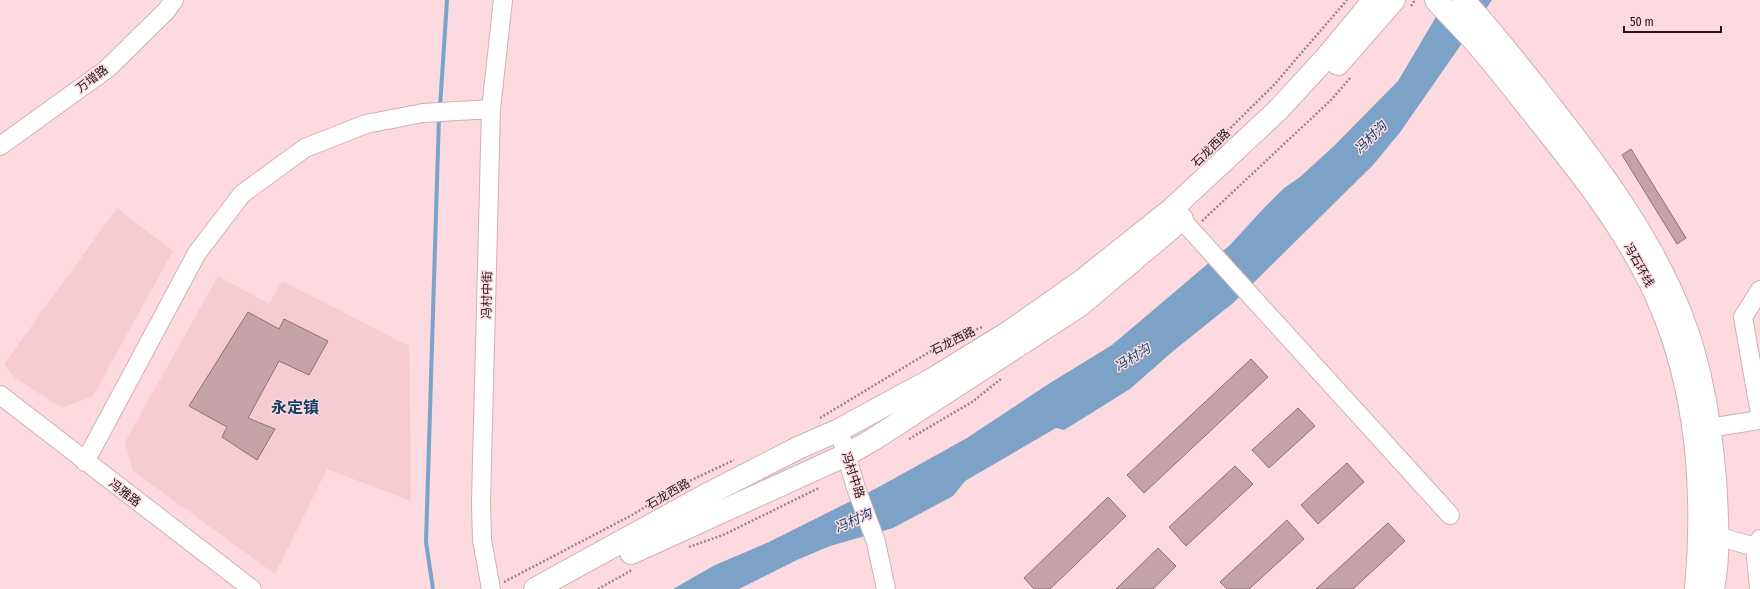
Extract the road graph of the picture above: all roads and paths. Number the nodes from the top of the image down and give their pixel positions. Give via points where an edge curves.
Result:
1 (174, 0) edge
2 (503, 0) edge
3 (1347, 0) edge
4 (1374, 0) edge
5 (1415, 0) edge
6 (1463, 0) edge
7 (1437, 2) edge
8 (1402, 3) edge
9 (1483, 36) junction
10 (491, 109) junction
11 (1214, 144) dead end
12 (0, 146) edge
13 (1177, 214) junction
14 (1760, 290) edge
15 (988, 324) dead end
16 (0, 396) edge
17 (1760, 414) edge
18 (817, 420) dead end
19 (1760, 420) edge
20 (1709, 428) junction
21 (839, 430) junction
22 (846, 455) junction
23 (737, 458) dead end
24 (85, 462) junction
25 (1450, 515) dead end
26 (1717, 536) junction
27 (1758, 543) edge
28 (252, 589) edge
29 (491, 589) edge
30 (535, 589) edge
31 (562, 589) edge
32 (886, 589) edge
33 (1696, 589) edge
34 (1713, 589) edge
35 (1759, 589) edge

1 - 12 street, 万增路 via 107,69
2 - 10 street, 冯村中街
3 - 11 path, 石龙西路 via 1273,86
4 - 13 main road, 石龙西路 via 1277,111
5 - 8 path
6 - 9 main road, 冯石环线
7 - 9 main road, 冯石环线
8 - 13 main road, 石龙西路 via 1360,40 1284,122
9 - 20 main road, 冯石环线 via 1586,151 1639,229 1682,317 1699,374
9 - 33 main road, 冯石环线 via 1597,196 1655,293 1681,368 1696,444 1701,500
10 - 24 street via 423,113 366,124 311,145 242,194 197,253
10 - 29 street, 冯村中街 via 481,502 482,540
13 - 21 main road, 石龙西路 via 1009,332 931,380
13 - 22 main road, 石龙西路 via 1079,306 880,436
13 - 25 street
14 - 17 street via 1743,317
15 - 18 path, 石龙西路 via 941,345
16 - 24 street, 冯雅路
19 - 20 street
20 - 26 main road, 冯石环线 via 1716,489
21 - 22 street, 冯村中路
21 - 30 main road, 石龙西路 via 710,493
22 - 31 main road, 石龙西路 via 646,544
22 - 32 street, 冯村中路 via 876,542
23 - 29 path, 石龙西路 via 683,484 632,515
24 - 28 street, 冯雅路
26 - 27 street
26 - 34 main road, 冯石环线
27 - 35 street

